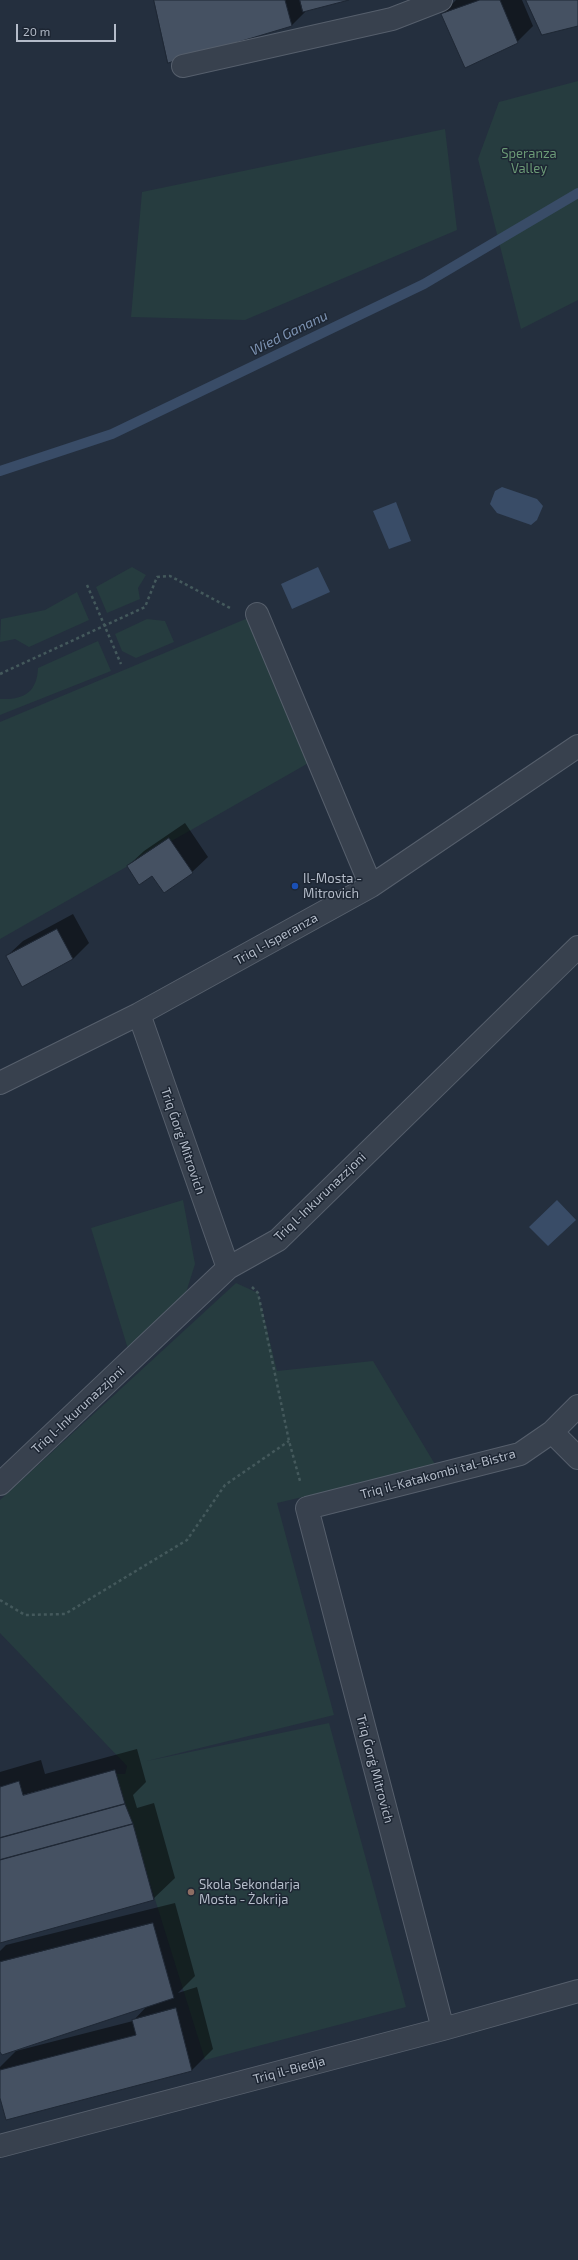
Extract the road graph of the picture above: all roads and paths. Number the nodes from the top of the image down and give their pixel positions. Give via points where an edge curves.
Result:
1 (441, 0) edge
2 (183, 66) dead end
3 (87, 585) dead end
4 (257, 614) joint
5 (105, 626) junction
6 (121, 664) dead end
7 (0, 674) edge
8 (578, 746) edge
9 (371, 886) junction
10 (578, 947) edge
11 (139, 1014) junction
12 (0, 1083) edge
13 (228, 1268) junction
14 (578, 1406) edge
15 (552, 1432) junction
16 (289, 1441) junction
17 (578, 1458) edge
18 (0, 1484) edge
19 (307, 1508) junction
20 (0, 1600) edge
21 (578, 1991) edge
22 (443, 2030) junction
23 (0, 2146) edge

1 - 2 street via 392,18
3 - 5 path
4 - 5 path via 253,602 230,609 170,576 157,577 145,607
4 - 9 street
5 - 6 path
5 - 7 path
8 - 9 street, Triq l-Isperanza
9 - 11 street, Triq l-Isperanza
10 - 13 street, Triq l-Inkurunazzjoni via 278,1240
11 - 12 street, Triq l-Isperanza
11 - 13 street, Triq Ġorġ Mitrovich
13 - 16 path via 258,1293
13 - 18 street, Triq l-Inkurunazzjoni
14 - 15 street, Triq il-Katakombi tal-Bistra
15 - 17 street
15 - 19 street, Triq il-Katakombi tal-Bistra via 520,1454
16 - 19 path
16 - 20 path via 225,1485 187,1540 65,1614 24,1615
19 - 22 street, Triq Ġorġ Mitrovich
21 - 22 street, Triq il-Biedja
22 - 23 street, Triq il-Biedja

